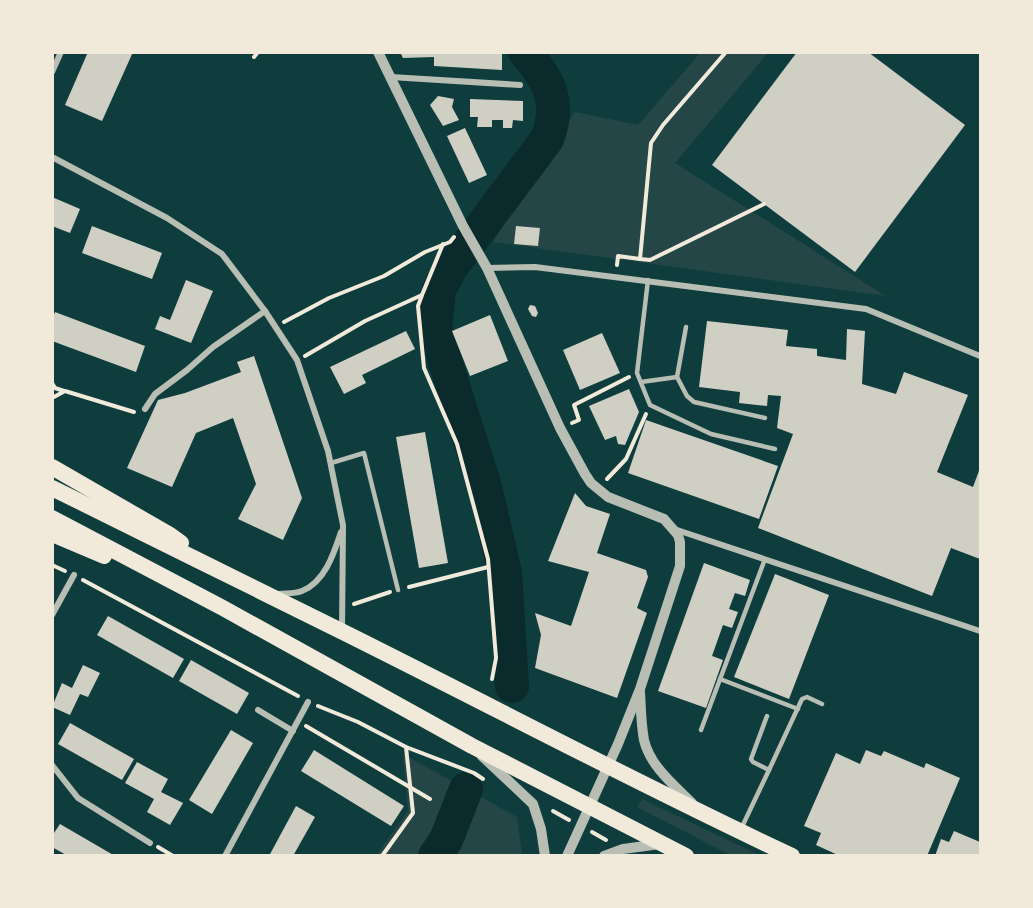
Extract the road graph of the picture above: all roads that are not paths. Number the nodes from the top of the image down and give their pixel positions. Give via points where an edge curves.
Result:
1 (61, 52) edge
2 (378, 52) edge
3 (52, 72) edge
4 (391, 77) junction
5 (520, 85) dead end
6 (52, 157) edge
7 (487, 268) junction
8 (648, 280) junction
9 (265, 311) junction
10 (686, 327) dead end
11 (981, 356) edge
12 (677, 378) junction
13 (641, 382) junction
14 (146, 409) dead end
15 (765, 418) dead end
16 (775, 449) dead end
17 (331, 463) junction
18 (52, 467) edge
19 (52, 488) edge
20 (52, 518) edge
21 (343, 525) junction
22 (673, 528) junction
23 (52, 534) edge
24 (765, 559) junction
25 (212, 568) junction
26 (74, 575) road end
27 (398, 590) road end
28 (270, 596) junction
29 (224, 608) junction
30 (52, 615) edge
31 (342, 631) junction
32 (981, 631) edge
33 (720, 679) junction
34 (640, 689) junction
35 (308, 702) road end
36 (822, 704) dead end
37 (798, 709) junction
38 (258, 710) dead end
39 (767, 716) dead end
40 (701, 730) dead end
41 (293, 731) junction
42 (472, 746) junction
43 (52, 765) edge
44 (607, 765) junction
45 (769, 770) junction
46 (590, 807) junction
47 (703, 814) junction
48 (740, 831) junction
49 (150, 843) dead end
50 (664, 844) junction
51 (225, 855) edge
52 (544, 855) edge
53 (567, 855) edge
54 (604, 855) edge
55 (687, 855) edge
56 (792, 855) edge

1 - 3 street
2 - 4 street
4 - 5 street
4 - 7 street via 460,231
6 - 9 street via 167,218 222,254
7 - 8 street via 535,267
7 - 22 street via 585,474 608,497 664,519
8 - 11 street via 866,309
8 - 13 lane via 637,373
9 - 14 street via 155,394
9 - 17 street via 297,360
10 - 12 lane
12 - 13 lane
12 - 15 lane via 694,402
13 - 16 lane via 650,405 711,434
17 - 21 street
17 - 27 lane via 364,453
18 - 25 highway via 170,535
19 - 25 highway
20 - 29 highway
21 - 28 street via 333,556 321,575 302,591
21 - 31 street
22 - 24 street
22 - 34 street via 680,542 680,566
23 - 29 highway
24 - 32 street
24 - 33 lane
25 - 28 highway
26 - 30 street
28 - 31 highway
29 - 42 highway
31 - 44 highway
33 - 37 lane
33 - 40 lane
34 - 44 street
34 - 47 street via 644,741 649,752 661,773
35 - 41 street
36 - 37 lane via 804,698
37 - 45 lane
38 - 41 street
39 - 45 lane via 751,759
41 - 51 street
42 - 46 highway
42 - 52 street via 533,804
43 - 49 street via 78,798
44 - 46 street
44 - 47 highway
45 - 48 lane
46 - 50 highway
46 - 53 street
47 - 48 highway
48 - 56 highway
50 - 54 street
50 - 55 highway

